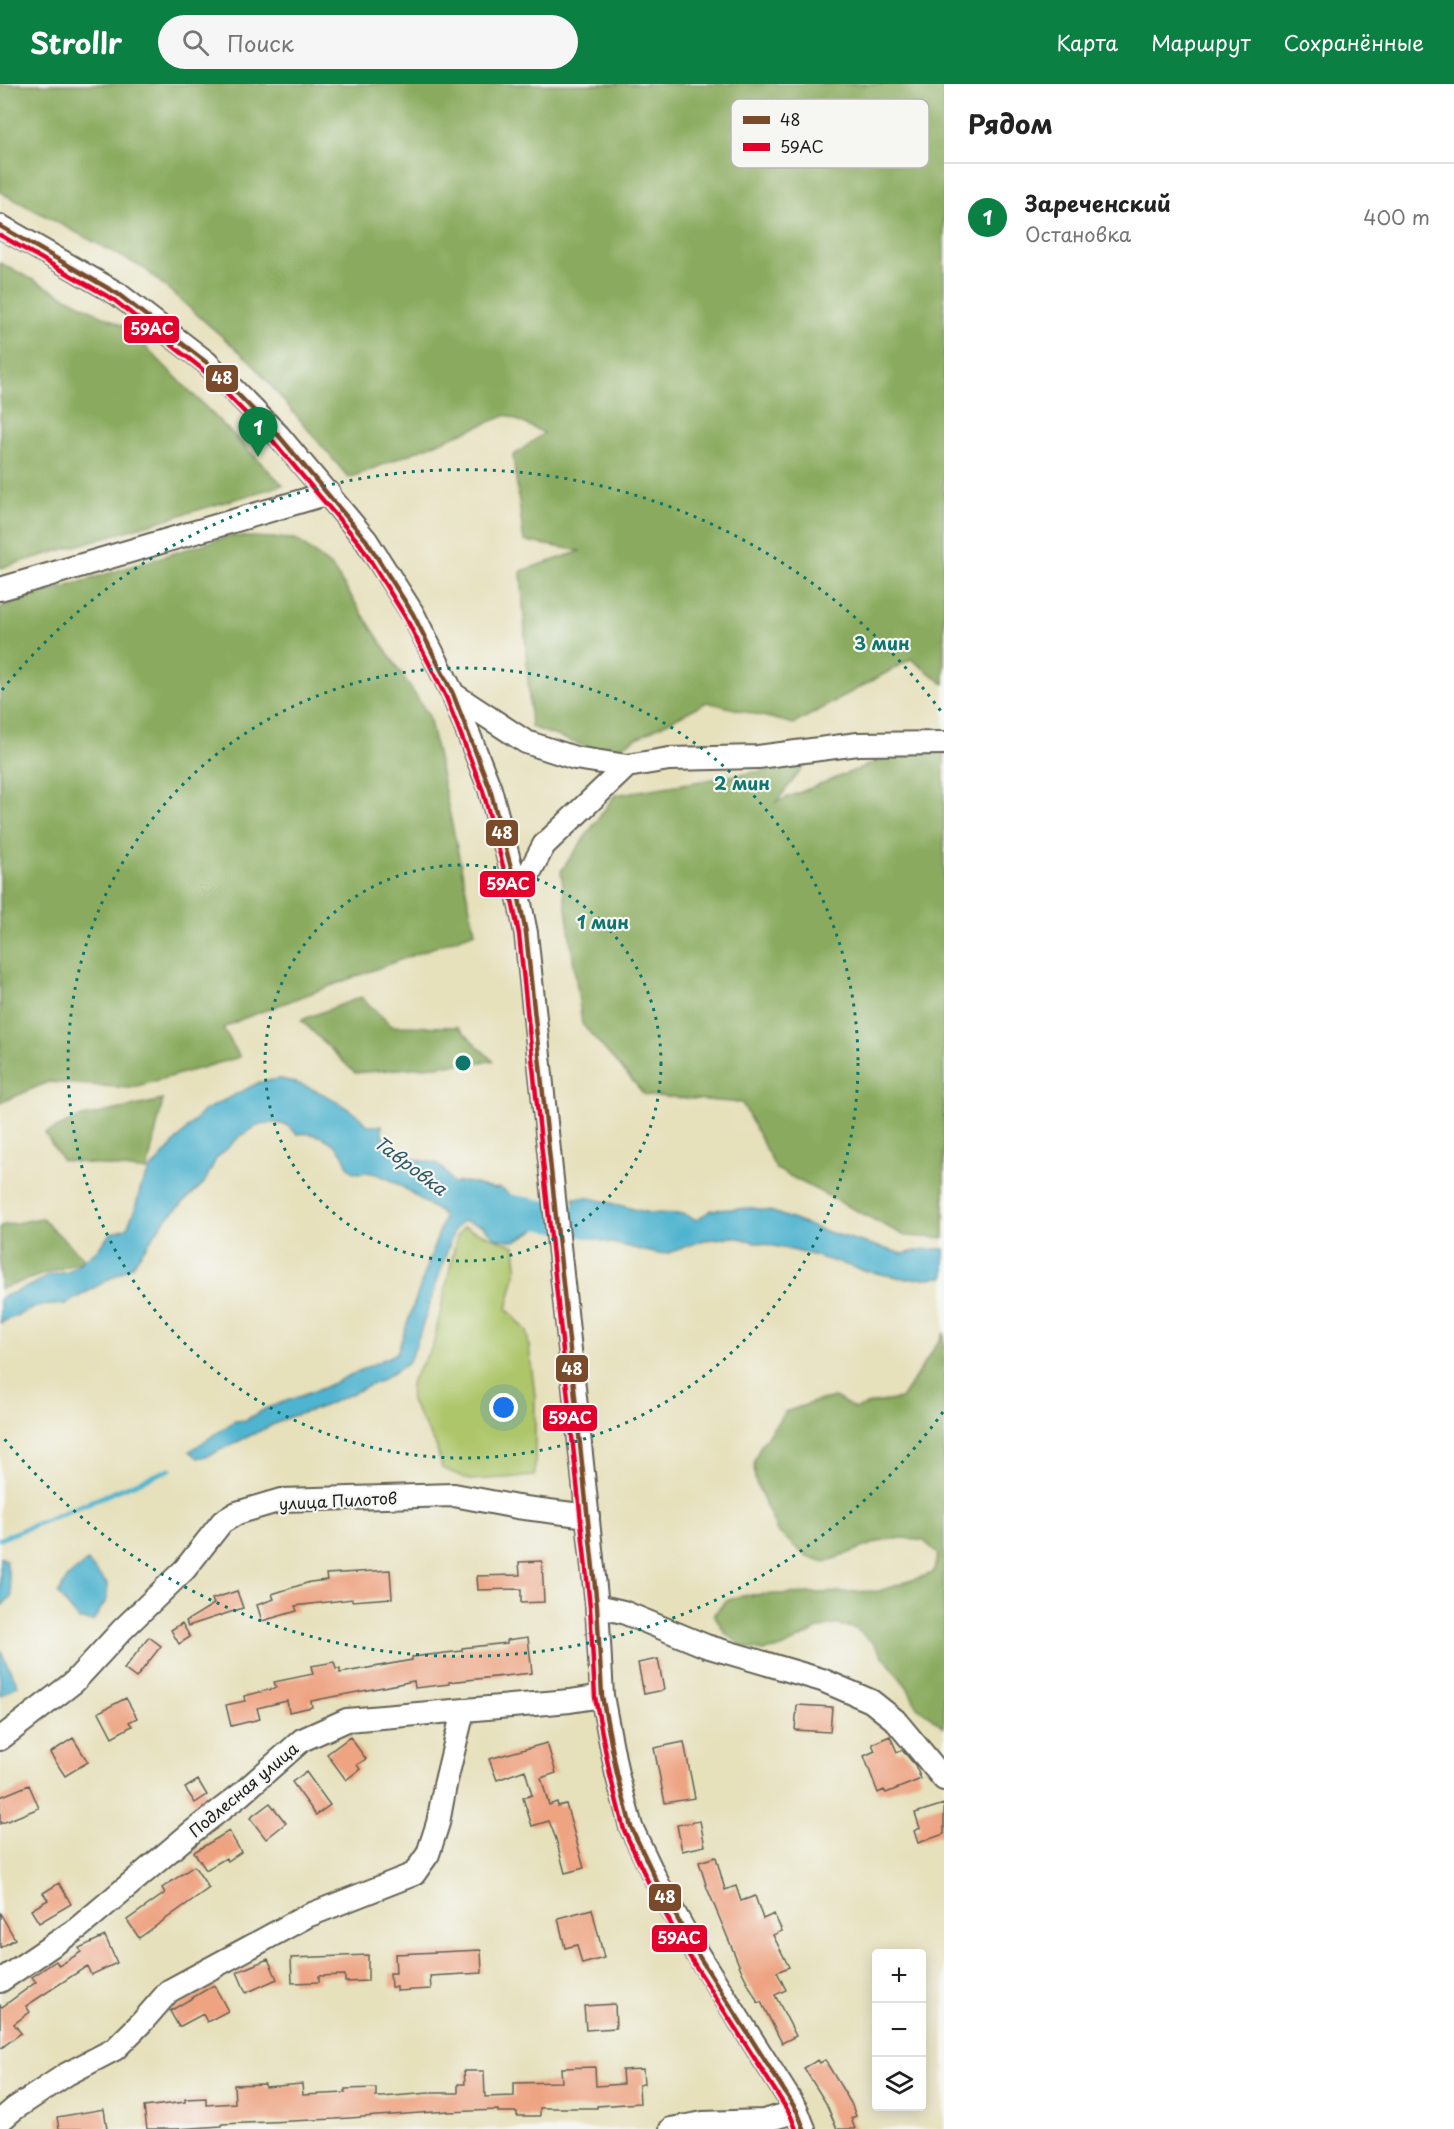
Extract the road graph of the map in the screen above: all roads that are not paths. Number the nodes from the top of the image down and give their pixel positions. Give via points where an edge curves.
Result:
1 (0, 226) edge
2 (329, 493) junction
3 (0, 589) edge
4 (453, 694) junction
5 (944, 743) edge
6 (627, 766) junction
7 (518, 894) junction
8 (588, 1516) junction
9 (597, 1606) junction
10 (602, 1696) junction
11 (463, 1711) junction
12 (0, 1739) edge
13 (944, 1779) edge
14 (0, 1981) edge
15 (800, 2120) edge
16 (0, 2121) edge
17 (671, 2129) edge

1 - 2 street via 118,294 207,362
2 - 3 street
2 - 4 street via 366,540 413,614
4 - 6 street via 526,742 575,758
4 - 7 street via 490,789
5 - 6 street via 858,744 758,757 669,759
6 - 7 street via 544,845
7 - 8 street via 526,933
8 - 9 street
8 - 12 street, улица Пилотов via 454,1495 280,1500 237,1513 222,1522 184,1569 74,1682
9 - 10 street
9 - 13 street via 623,1612 706,1646 822,1680 871,1701 895,1720
10 - 11 street, Подлесная улица
10 - 15 street via 631,1827 658,1886
11 - 14 street, Подлесная улица via 347,1720 302,1740 78,1928
11 - 16 street via 432,1844 414,1874 307,1916 170,1991 115,2049 67,2074
15 - 17 street via 703,2123

